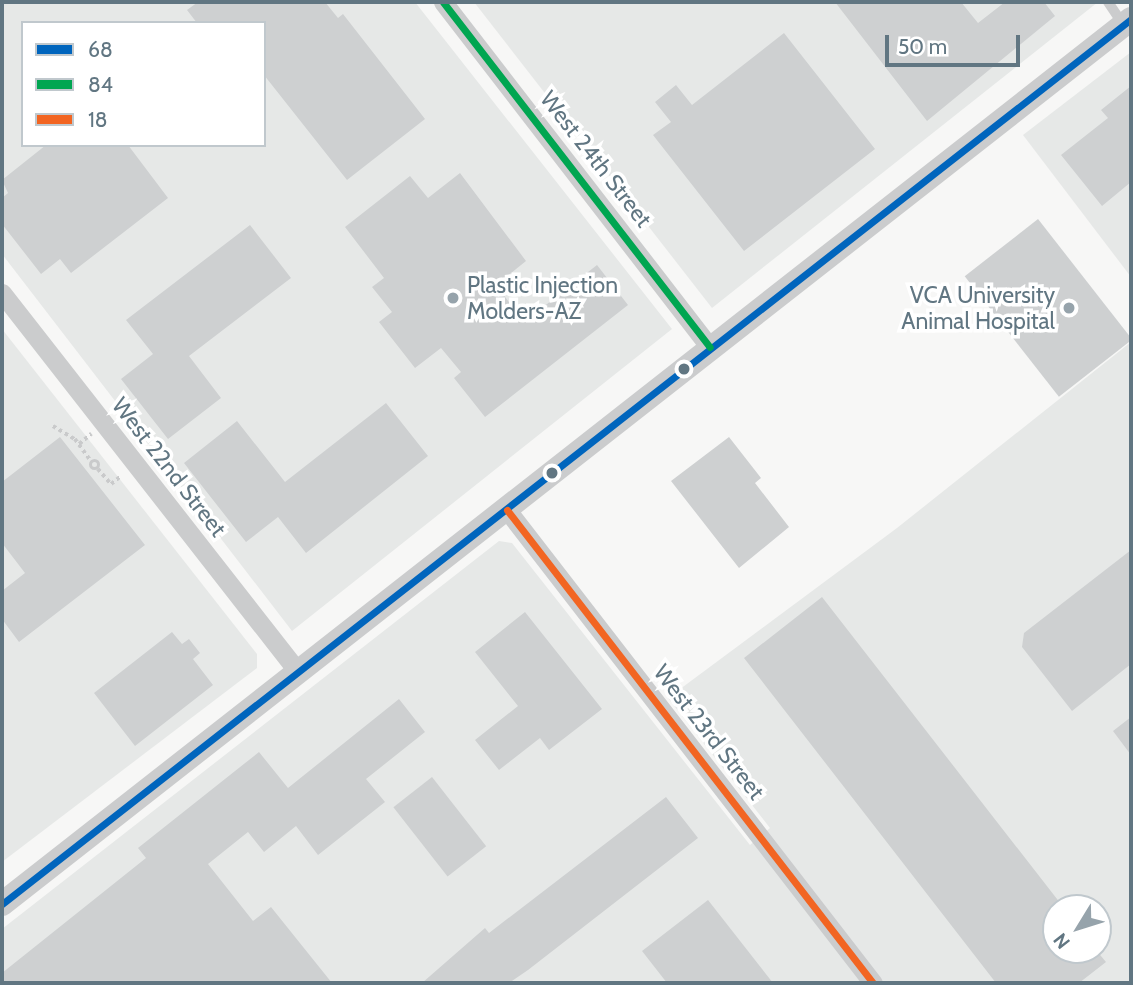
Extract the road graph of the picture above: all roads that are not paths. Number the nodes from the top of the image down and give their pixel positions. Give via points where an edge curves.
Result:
1 (443, 2) edge
2 (1108, 2) edge
3 (1127, 22) edge
4 (2, 293) edge
5 (710, 347) junction
6 (507, 510) junction
7 (297, 671) junction
8 (2, 904) edge
9 (873, 983) edge

1 - 5 street, West 24th Street
2 - 3 lane
3 - 5 street
4 - 7 street, West 22nd Street
5 - 6 street
6 - 7 street
6 - 9 street, West 23rd Street
7 - 8 street

